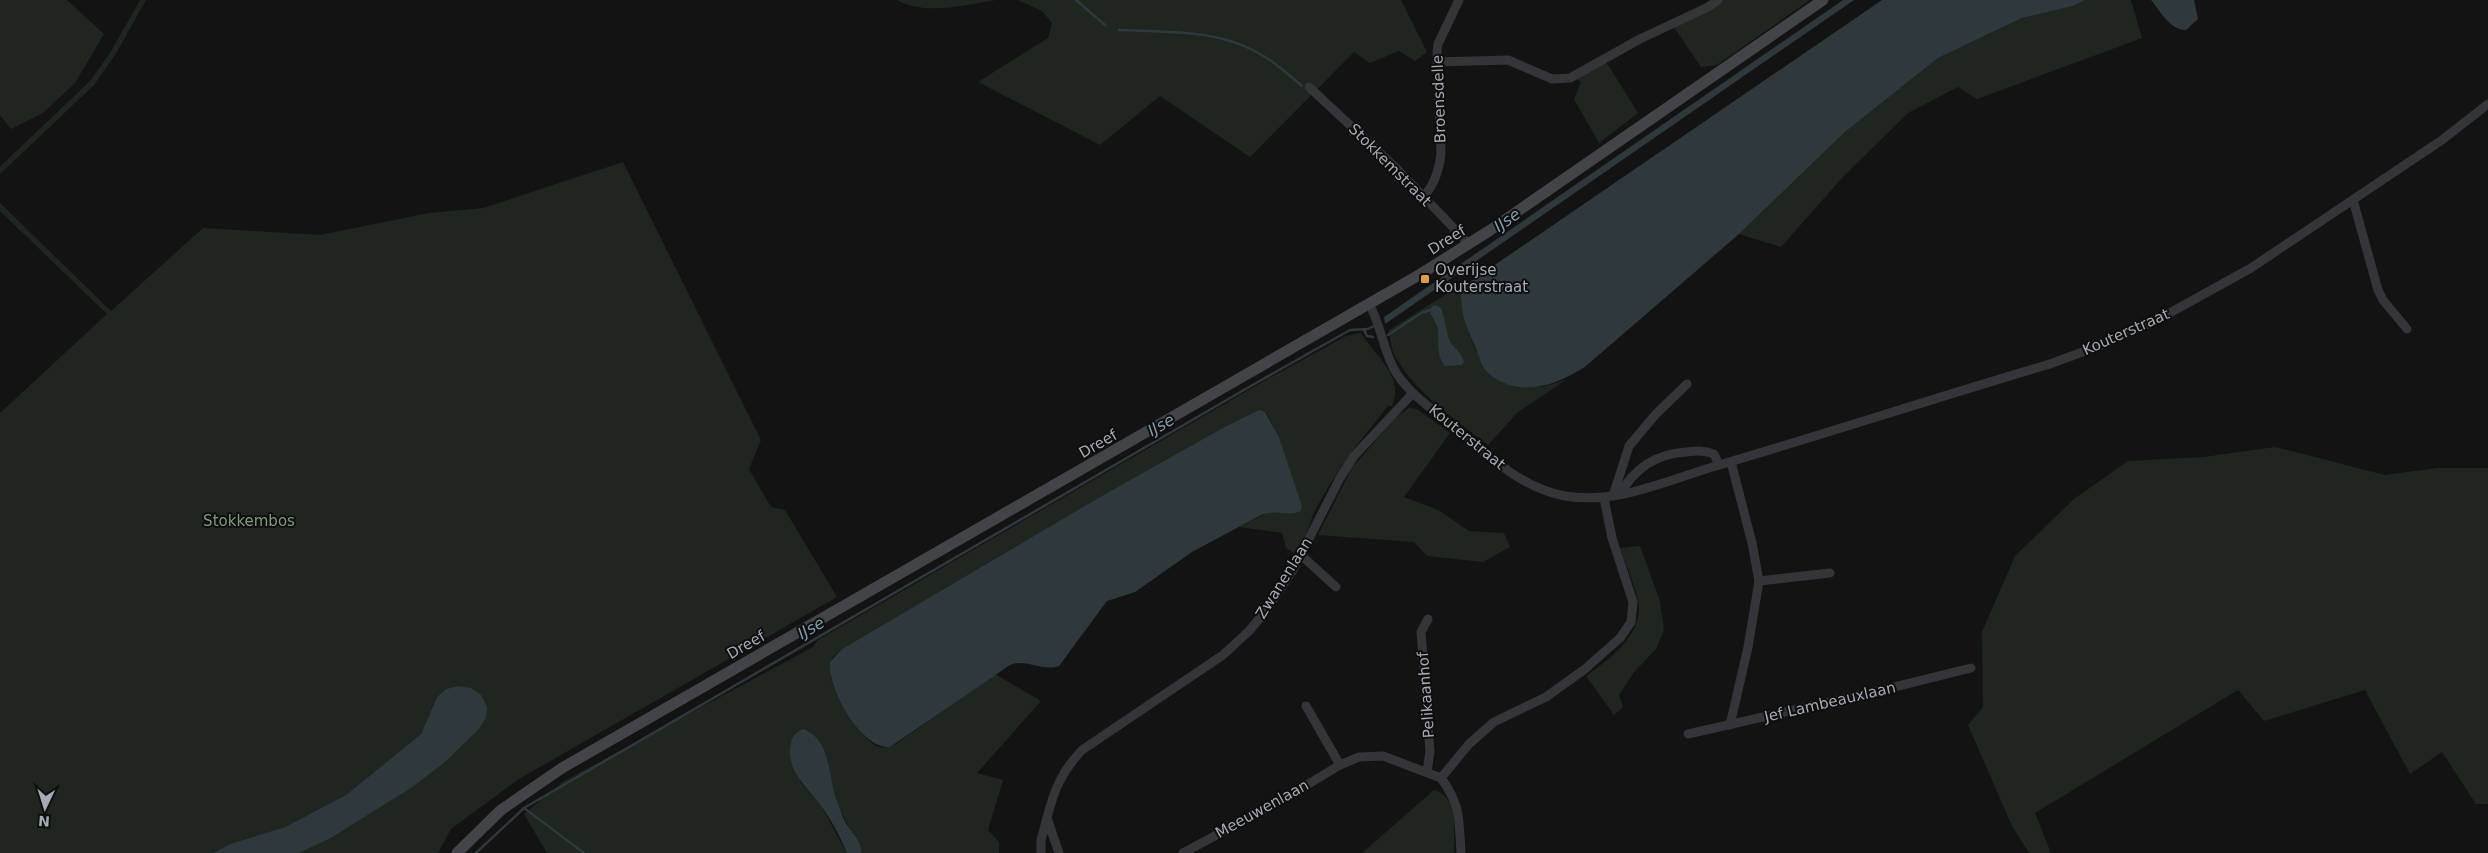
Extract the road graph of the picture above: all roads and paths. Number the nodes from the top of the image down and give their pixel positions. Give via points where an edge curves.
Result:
1 (1459, 0) edge
2 (1718, 0) edge
3 (1823, 0) edge
4 (1437, 62) junction
5 (1309, 87) dead end
6 (2488, 104) edge
7 (1423, 197) junction
8 (2353, 200) junction
9 (1469, 244) junction
10 (1369, 304) junction
11 (2408, 329) dead end
12 (1687, 384) dead end
13 (1413, 393) junction
14 (1731, 462) junction
15 (1719, 465) junction
16 (1612, 496) junction
17 (1301, 555) junction
18 (1830, 573) dead end
19 (1759, 581) junction
20 (1336, 587) dead end
21 (1428, 619) dead end
22 (1971, 668) dead end
23 (1306, 706) dead end
24 (1730, 725) junction
25 (1688, 734) dead end
26 (1340, 765) junction
27 (1427, 772) junction
28 (1441, 778) junction
29 (1047, 818) junction
30 (461, 849) edge
31 (1041, 853) edge
32 (1059, 853) edge
33 (1184, 853) edge
34 (1460, 853) edge

1 - 4 street, Broensdelle via 1438,44
2 - 4 street via 1570,78 1552,79 1508,60
3 - 9 main road, Dreef
4 - 7 street, Broensdelle via 1441,154 1436,177
5 - 7 street, Stokkemstraat
6 - 8 street, Kouterstraat
7 - 9 street, Stokkemstraat
8 - 11 street via 2378,290
8 - 14 street, Kouterstraat via 2251,268 2157,320 2096,347
9 - 10 main road, Dreef
10 - 13 street, Kouterstraat via 1396,373
10 - 30 main road, Dreef via 562,768 501,810
12 - 16 street via 1629,446
13 - 16 street, Kouterstraat via 1522,479 1560,495
13 - 17 street, Zwanenlaan via 1354,456
14 - 15 street, Kouterstraat
14 - 19 street
15 - 16 street, Kouterstraat
15 - 16 street via 1714,454 1708,452 1664,456 1640,468
16 - 28 street via 1612,538 1633,602 1631,622 1620,638 1546,697 1494,722 1469,744
17 - 20 street
17 - 29 street, Zwanenlaan via 1265,612 1223,655 1082,750 1058,781
18 - 19 street
19 - 24 street
21 - 27 street, Pelikaanhof via 1421,632 1430,751
22 - 24 street, Jef Lambeauxlaan
23 - 26 street
24 - 25 street, Jef Lambeauxlaan
26 - 27 street, Meeuwenlaan via 1359,757 1383,756
26 - 33 street, Meeuwenlaan
27 - 28 street, Meeuwenlaan
28 - 34 street via 1457,806
29 - 31 street, Zwanenlaan
29 - 32 street

